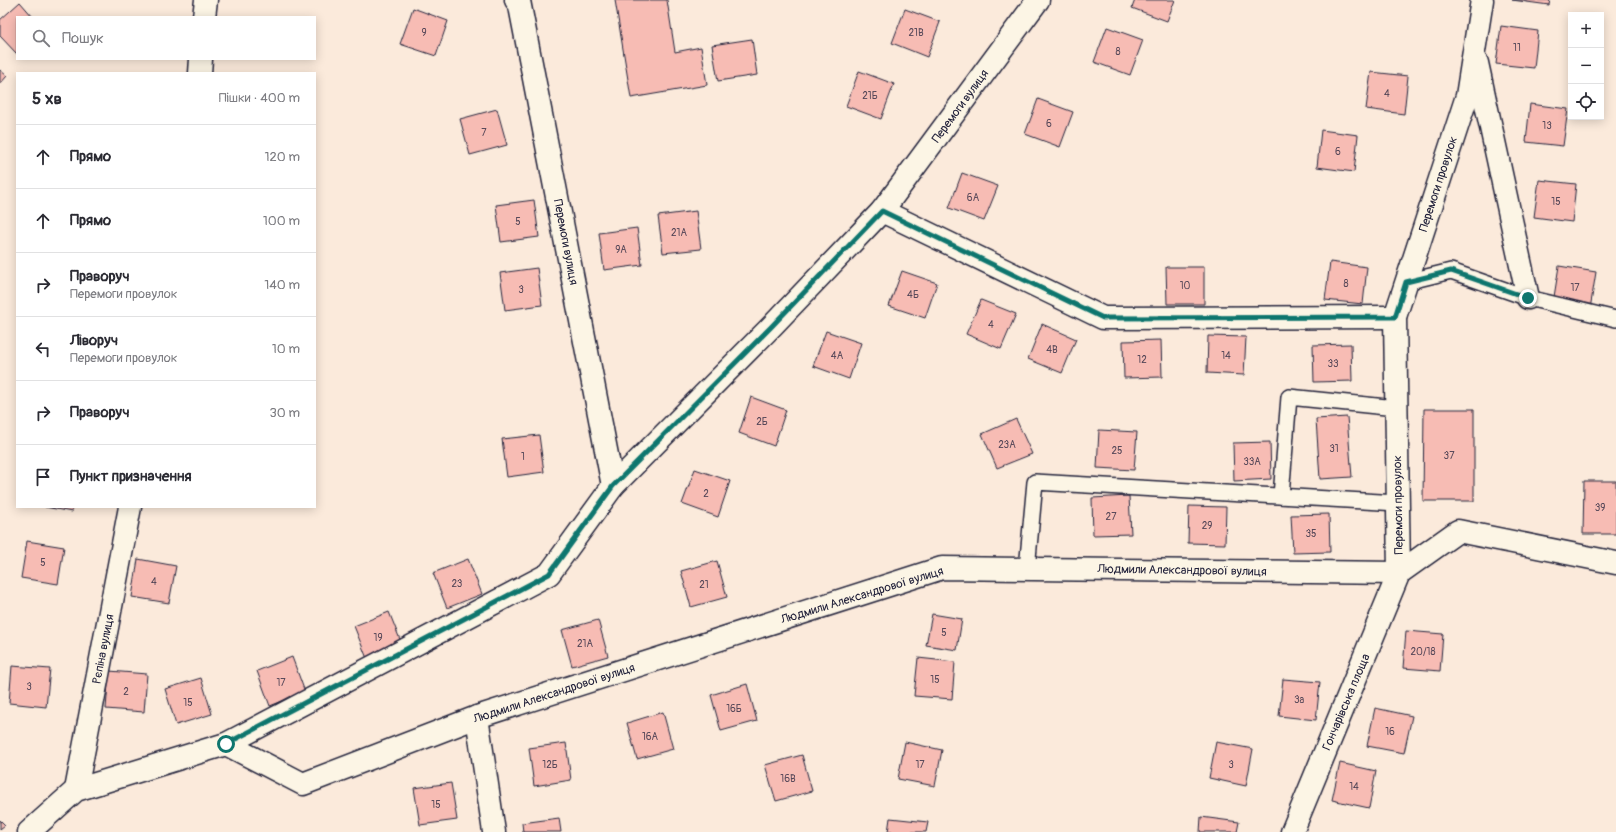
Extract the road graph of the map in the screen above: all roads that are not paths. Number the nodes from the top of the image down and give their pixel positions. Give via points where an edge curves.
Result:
1 (206, 0) edge
2 (516, 0) edge
3 (1038, 0) edge
4 (1482, 0) edge
5 (204, 16) edge
6 (1474, 50) junction
7 (201, 60) edge
8 (200, 72) edge
9 (882, 211) junction
10 (1406, 282) junction
11 (1528, 298) junction
12 (1395, 317) junction
13 (1616, 319) edge
14 (1396, 408) junction
15 (613, 486) junction
16 (1281, 496) junction
17 (1398, 503) junction
18 (130, 508) edge
19 (1616, 562) edge
20 (1027, 569) junction
21 (1400, 572) junction
22 (477, 718) junction
23 (226, 744) junction
24 (76, 790) junction
25 (29, 832) edge
26 (494, 832) edge
27 (1292, 832) edge

1 - 5 street
2 - 15 street, Перемоги вулиця
3 - 9 street, Перемоги вулиця
4 - 6 street, Перемоги провулок
6 - 10 street, Перемоги провулок via 1467,96
6 - 11 street, Перемоги провулок
7 - 8 street
9 - 12 street via 1103,318
9 - 15 street, Перемоги вулиця
10 - 11 lane via 1451,271
10 - 12 street, Перемоги провулок
11 - 13 lane
12 - 14 street, Перемоги провулок
14 - 16 lane via 1289,396
14 - 17 street, Перемоги провулок
15 - 23 street via 549,574
16 - 17 lane
16 - 20 lane via 1035,482
17 - 21 street, Перемоги провулок
18 - 24 street, Рєпіна вулиця
19 - 21 street via 1458,531
20 - 21 street, Людмили Александрової вулиця
20 - 22 street, Людмили Александрової вулиця via 942,568
21 - 27 street, Гончарівська площа
22 - 23 street, Людмили Александрової вулиця via 303,784
22 - 26 street
23 - 24 street
24 - 25 street

